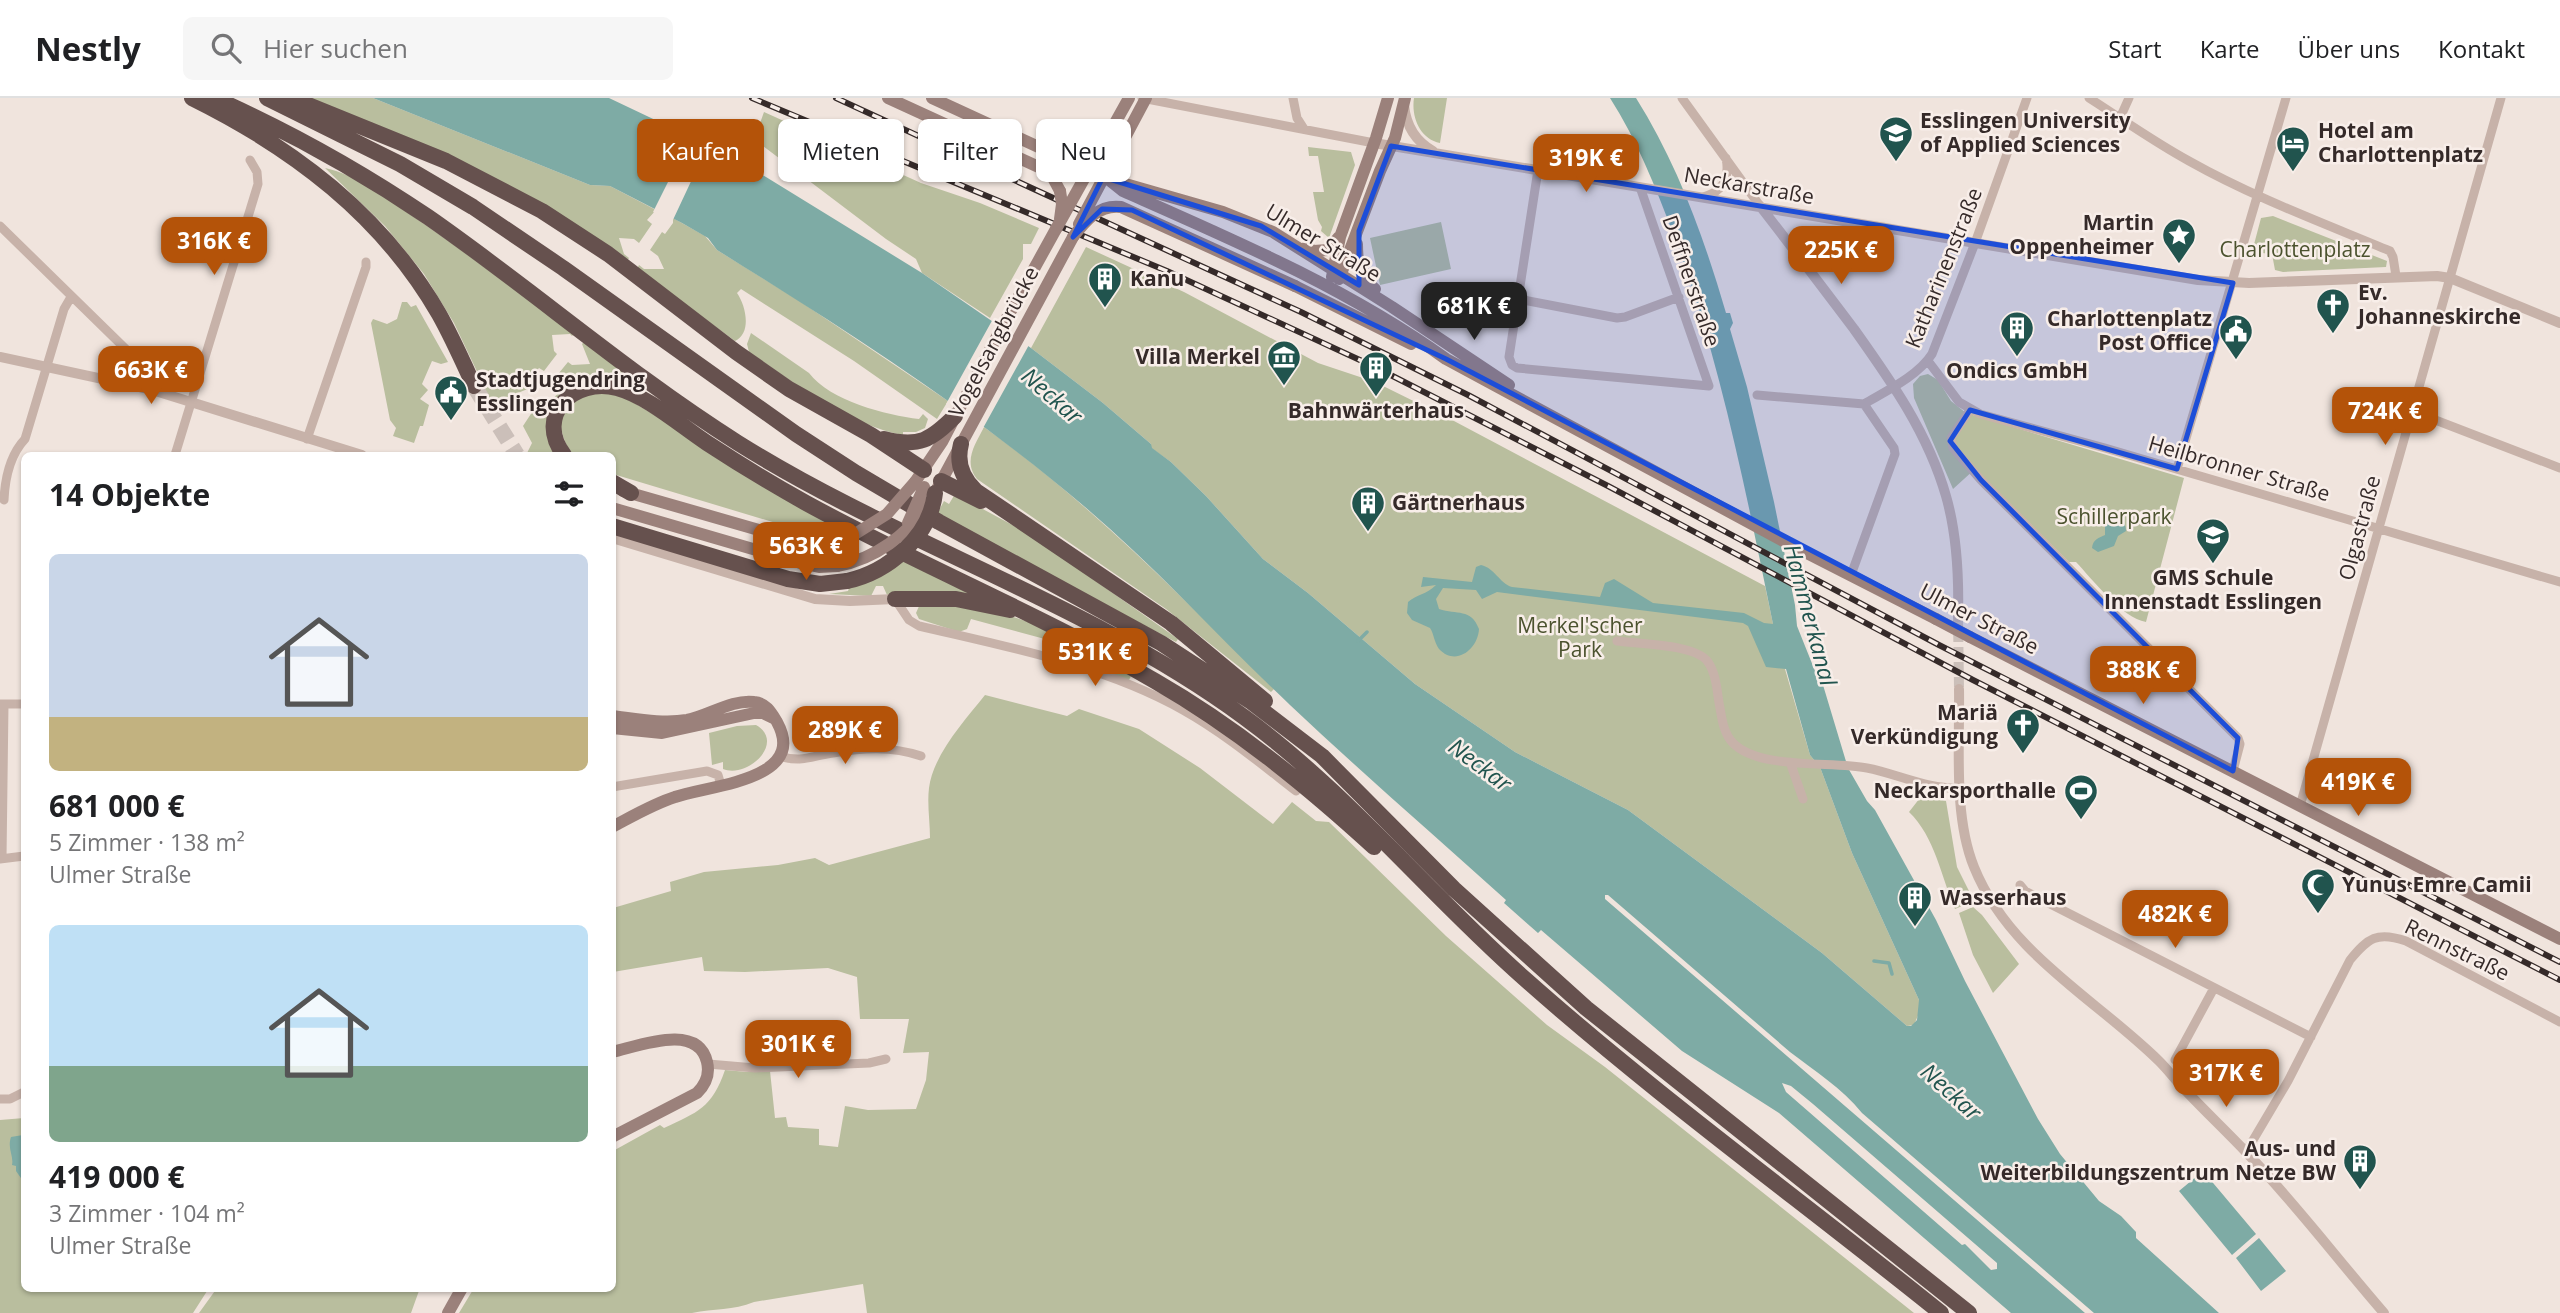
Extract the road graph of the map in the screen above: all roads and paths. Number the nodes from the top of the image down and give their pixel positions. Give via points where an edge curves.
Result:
1 (192, 98) edge
2 (214, 98) edge
3 (267, 98) edge
4 (291, 98) edge
5 (932, 98) edge
6 (1129, 98) edge
7 (1293, 98) edge
8 (1388, 98) edge
9 (1682, 98) edge
10 (2027, 98) edge
11 (2089, 98) edge
12 (2129, 98) edge
13 (2286, 98) edge
14 (2501, 98) edge
15 (1148, 99) edge
16 (893, 100) edge
17 (1404, 101) edge
18 (2120, 118) junction
19 (1304, 130) junction
20 (1374, 143) junction
21 (1036, 145) edge
22 (1391, 146) junction
23 (1438, 154) junction
24 (1725, 156) junction
25 (250, 160) dead end
26 (1538, 170) junction
27 (1113, 182) edge
28 (1122, 182) edge
29 (1642, 187) junction
30 (2259, 196) junction
31 (1703, 197) junction
32 (1760, 206) junction
33 (0, 226) edge
34 (1056, 229) junction
35 (1359, 231) junction
36 (1073, 237) junction
37 (1340, 237) junction
38 (1286, 239) junction
39 (1975, 243) junction
40 (366, 262) dead end
41 (1337, 272) junction
42 (2396, 276) junction
43 (2450, 278) junction
44 (2233, 283) junction
45 (1332, 288) junction
46 (71, 297) junction
47 (1679, 297) junction
48 (1518, 299) junction
49 (1392, 307) junction
50 (2560, 323) edge
51 (0, 356) edge
52 (1446, 359) junction
53 (138, 361) dead end
54 (1928, 361) junction
55 (48, 367) junction
56 (474, 386) tunnel mouth
57 (1895, 386) junction
58 (1758, 395) dead end
59 (191, 402) junction
60 (1864, 404) junction
61 (1533, 405) junction
62 (1970, 410) junction
63 (2412, 411) junction
64 (956, 416) joint
65 (871, 435) junction
66 (307, 439) junction
67 (938, 439) junction
68 (959, 450) junction
69 (176, 452) edge
70 (352, 452) edge
71 (562, 452) edge
72 (2560, 468) edge
73 (2177, 469) junction
74 (928, 483) junction
75 (616, 484) edge
76 (616, 490) edge
77 (631, 493) junction
78 (4, 500) dead end
79 (996, 507) junction
80 (616, 509) edge
81 (616, 527) edge
82 (2379, 529) junction
83 (616, 539) edge
84 (1851, 575) junction
85 (2560, 582) edge
86 (895, 599) junction
87 (1958, 617) tunnel mouth
88 (1039, 618) junction
89 (1617, 641) dead end
90 (1959, 689) tunnel mouth
91 (2, 704) edge
92 (21, 704) edge
93 (616, 716) edge
94 (776, 721) junction
95 (616, 728) edge
96 (779, 756) junction
97 (920, 756) dead end
98 (1322, 757) junction
99 (1790, 762) junction
100 (2234, 771) junction
101 (721, 785) junction
102 (616, 786) edge
103 (1961, 788) junction
104 (1296, 791) dead end
105 (1803, 799) dead end
106 (2300, 806) junction
107 (616, 825) edge
108 (21, 856) edge
109 (1, 858) edge
110 (2020, 885) dead end
111 (1476, 935) junction
112 (2560, 939) edge
113 (2214, 988) junction
114 (2560, 1021) edge
115 (2311, 1037) junction
116 (616, 1051) edge
117 (886, 1059) dead end
118 (2175, 1060) dead end
119 (708, 1064) junction
120 (21, 1094) edge
121 (0, 1099) edge
122 (616, 1134) edge
123 (2246, 1152) junction
124 (460, 1292) edge
125 (448, 1313) edge
126 (1941, 1313) edge
127 (1969, 1313) edge
128 (2384, 1313) edge

1 - 56 highway via 292,155 365,216 429,298
2 - 111 highway via 308,144 392,194 740,444 856,509 1127,644 1219,699 1332,790
3 - 98 highway via 378,152 473,207 846,467 1192,662
4 - 65 highway via 446,161 542,211 608,254 780,383
5 - 21 main road, Ulmer Straße
6 - 34 main road, Vogelsangbrücke, bridge
7 - 19 street
8 - 20 main road
9 - 24 street
10 - 39 street, Katharinenstraße
11 - 18 street
12 - 18 street
13 - 30 street
14 - 43 street, Olgastraße
15 - 19 street, Neckarstraße
15 - 36 main road, Vogelsangbrücke, bridge
16 - 34 main road, bridge via 1048,172 1062,197
17 - 22 main road
17 - 23 street via 1412,132
18 - 30 street via 2189,162
19 - 20 street, Neckarstraße
20 - 22 street, Neckarstraße
20 - 37 main road
22 - 23 street, Neckarstraße
22 - 35 main road
23 - 26 street, Neckarstraße
24 - 31 street via 1726,181
24 - 32 street
25 - 59 street via 258,184
26 - 29 street, Neckarstraße
26 - 48 street
27 - 45 main road, Ulmer Straße via 1123,191
28 - 38 main road, Ulmer Straße via 1223,212
29 - 31 street, Neckarstraße
29 - 47 street, Deffnerstraße
30 - 42 street via 2390,251
30 - 44 street
31 - 32 street, Neckarstraße
32 - 39 street, Neckarstraße
32 - 57 street
33 - 46 street
34 - 64 main road, Vogelsangbrücke
35 - 41 main road
35 - 49 main road via 1360,272
36 - 52 main road, bridge via 1096,212 1121,207
36 - 68 main road, Vogelsangbrücke
37 - 38 main road via 1328,250 1319,251
37 - 41 main road
38 - 41 main road, Ulmer Straße
39 - 44 street, Neckarstraße
39 - 54 street, Katharinenstraße
40 - 66 street
41 - 45 main road
41 - 49 main road, Ulmer Straße
42 - 43 street, Neckarstraße
42 - 44 street, Neckarstraße
43 - 50 street, Neckarstraße
43 - 63 street, Olgastraße
44 - 73 street
45 - 52 main road, Ulmer Straße
46 - 53 street
46 - 55 street
47 - 48 street via 1617,318
47 - 48 street, Deffnerstraße via 1709,386 1517,368 1509,360
49 - 61 main road, Ulmer Straße
51 - 55 street
52 - 61 main road, Ulmer Straße
54 - 57 street, Katharinenstraße
54 - 62 street, Heilbronner Straße via 1954,398
55 - 59 street
55 - 78 street via 25,439 15,449
57 - 60 street, Katharinenstraße
57 - 87 street via 1928,448 1947,498
58 - 60 street
59 - 66 street
59 - 69 street
60 - 84 street via 1895,454
61 - 84 main road, Ulmer Straße
62 - 73 street, Heilbronner Straße
62 - 100 street via 1953,432 1953,448 2238,738
63 - 72 street
63 - 82 street, Olgastraße
64 - 67 highway
65 - 67 highway via 906,443
65 - 74 highway
66 - 70 street
67 - 74 main road, Vogelsangbrücke
68 - 74 main road, Vogelsangbrücke
68 - 79 highway via 968,483
71 - 88 highway via 554,426 565,400 593,386 624,390 808,504
73 - 82 street, Heilbronner Straße
74 - 77 main road, Vogelsangbrücke, bridge via 871,526 821,543 787,539
74 - 79 highway
74 - 80 main road, Vogelsangbrücke, bridge via 916,521 900,536 868,556 837,566 801,564
74 - 81 highway, bridge via 929,517 903,552 873,573 847,581 820,584 788,579
75 - 77 highway
76 - 77 main road
79 - 98 highway via 1194,641 1296,728
82 - 85 street, Heilbronner Straße
82 - 106 street, Olgastraße
83 - 86 street via 815,598
84 - 100 main road, Ulmer Straße, bridge
86 - 88 highway via 964,600
86 - 104 street via 919,626 1070,664 1175,706 1226,737
88 - 111 highway via 1158,682 1249,742 1342,817 1422,895
89 - 99 street via 1699,653 1711,667 1731,742 1753,754
90 - 103 street
91 - 92 street
91 - 109 street
93 - 94 main road via 676,721 752,702 766,706
94 - 95 main road via 759,712 662,733
94 - 96 main road via 782,740
96 - 97 street via 795,761 877,748
96 - 101 main road via 764,772
98 - 127 highway via 1471,905 1577,1001
99 - 103 street via 1857,766 1942,788
99 - 105 street
100 - 106 main road, Ulmer Straße
101 - 102 street via 718,775 707,771
101 - 107 main road via 668,800
103 - 123 street via 1973,865 2007,922 2040,959 2130,1033
106 - 112 main road, Ulmer Straße
108 - 109 street
110 - 113 street
111 - 126 highway via 1604,1046
113 - 115 street
113 - 118 street
114 - 115 street, Rennstraße via 2406,941 2385,935 2366,942 2350,960
115 - 123 street, Rennstraße
116 - 119 main road via 684,1040 698,1047
117 - 119 street via 755,1068
119 - 122 main road via 706,1081 697,1093
120 - 121 street
123 - 128 street
124 - 125 main road

